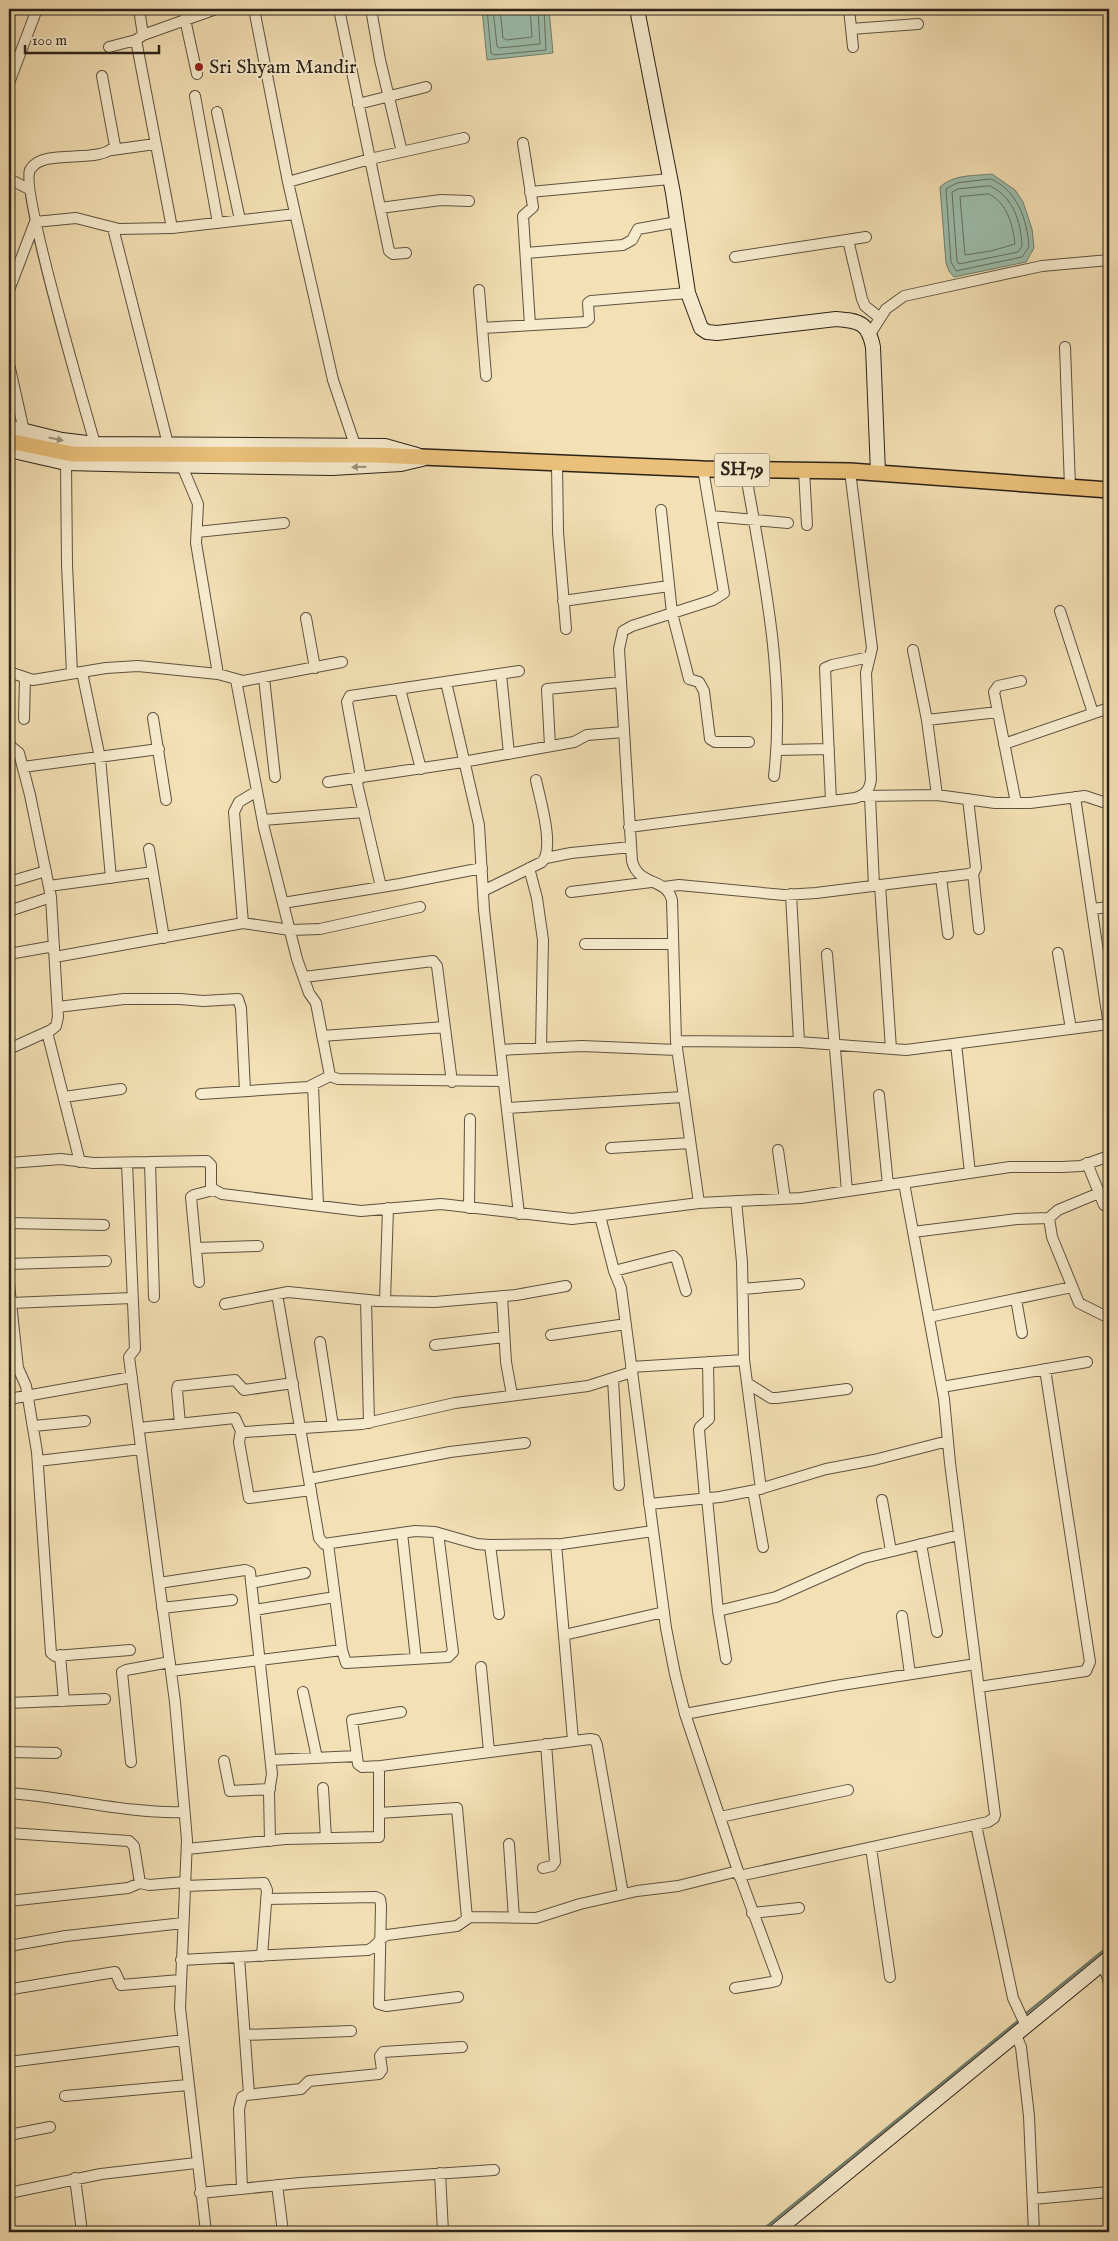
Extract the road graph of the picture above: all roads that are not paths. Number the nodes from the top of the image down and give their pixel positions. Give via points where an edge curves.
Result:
1 (37, 9) edge
2 (139, 9) edge
3 (216, 9) edge
4 (254, 9) edge
5 (339, 9) edge
6 (371, 9) edge
7 (637, 9) edge
8 (849, 9) edge
9 (185, 19) junction
10 (918, 24) dead end
11 (851, 29) junction
12 (140, 37) junction
13 (109, 47) dead end
14 (853, 47) dead end
15 (197, 74) dead end
16 (102, 76) dead end
17 (9, 83) edge
18 (426, 87) dead end
19 (194, 96) dead end
20 (388, 97) junction
21 (358, 104) junction
22 (217, 112) dead end
23 (464, 138) dead end
24 (524, 142) dead end
25 (156, 144) junction
26 (112, 150) junction
27 (402, 152) junction
28 (370, 159) junction
29 (9, 179) edge
30 (670, 179) junction
31 (288, 182) junction
32 (29, 189) junction
33 (530, 192) junction
34 (469, 201) dead end
35 (380, 208) junction
36 (296, 214) junction
37 (240, 220) junction
38 (35, 222) junction
39 (678, 222) junction
40 (218, 223) junction
41 (113, 228) junction
42 (172, 228) junction
43 (866, 237) dead end
44 (848, 240) junction
45 (406, 253) dead end
46 (526, 253) junction
47 (735, 257) dead end
48 (1109, 260) edge
49 (9, 290) edge
50 (479, 290) dead end
51 (688, 293) junction
52 (880, 318) junction
53 (530, 325) junction
54 (482, 328) junction
55 (870, 334) junction
56 (1064, 347) dead end
57 (9, 364) edge
58 (486, 376) dead end
59 (9, 427) edge
60 (24, 431) junction
61 (9, 441) edge
62 (95, 444) junction
63 (168, 444) junction
64 (355, 445) junction
65 (9, 450) edge
66 (425, 458) junction
67 (66, 462) junction
68 (557, 463) junction
69 (182, 466) junction
70 (703, 469) junction
71 (745, 470) junction
72 (804, 470) junction
73 (850, 471) junction
74 (878, 473) junction
75 (1070, 486) junction
76 (1109, 490) edge
77 (661, 510) dead end
78 (711, 516) junction
79 (754, 520) junction
80 (284, 523) dead end
81 (788, 523) dead end
82 (807, 525) dead end
83 (197, 532) junction
84 (669, 586) junction
85 (563, 601) junction
86 (1060, 611) dead end
87 (672, 613) junction
88 (306, 618) dead end
89 (566, 629) dead end
90 (913, 650) dead end
91 (870, 657) junction
92 (342, 662) dead end
93 (315, 668) junction
94 (518, 671) dead end
95 (9, 672) edge
96 (77, 673) junction
97 (218, 674) junction
98 (500, 674) junction
99 (25, 678) junction
100 (264, 678) junction
101 (236, 680) junction
102 (1021, 681) dead end
103 (446, 682) junction
104 (621, 682) junction
105 (400, 688) junction
106 (1109, 708) edge
107 (998, 712) junction
108 (1093, 713) junction
109 (153, 718) dead end
110 (24, 719) dead end
111 (927, 720) junction
112 (624, 732) junction
113 (749, 742) dead end
114 (1004, 744) junction
115 (9, 745) edge
116 (550, 746) junction
117 (159, 749) junction
118 (829, 749) junction
119 (777, 750) junction
120 (510, 754) junction
121 (100, 758) junction
122 (463, 762) junction
123 (23, 767) junction
124 (421, 769) junction
125 (774, 776) dead end
126 (275, 777) dead end
127 (359, 779) junction
128 (536, 780) dead end
129 (328, 782) dead end
130 (257, 791) junction
131 (937, 795) junction
132 (866, 796) junction
133 (1075, 797) junction
134 (968, 799) junction
135 (166, 800) dead end
136 (831, 801) junction
137 (1016, 803) junction
138 (1109, 804) edge
139 (364, 812) junction
140 (263, 820) junction
141 (629, 827) junction
142 (631, 847) junction
143 (149, 849) dead end
144 (546, 858) junction
145 (482, 868) junction
146 (529, 868) junction
147 (46, 871) junction
148 (153, 872) junction
149 (973, 873) junction
150 (941, 877) junction
151 (111, 878) junction
152 (9, 882) edge
153 (652, 882) junction
154 (877, 885) junction
155 (381, 887) junction
156 (664, 887) junction
157 (483, 891) junction
158 (50, 892) junction
159 (570, 892) dead end
160 (791, 894) junction
161 (283, 903) junction
162 (420, 907) dead end
163 (1109, 907) edge
164 (1092, 910) junction
165 (9, 911) edge
166 (243, 923) junction
167 (980, 929) dead end
168 (290, 930) junction
169 (948, 934) dead end
170 (164, 938) junction
171 (585, 944) dead end
172 (673, 944) junction
173 (54, 952) junction
174 (1058, 953) dead end
175 (9, 954) edge
176 (827, 954) dead end
177 (304, 978) junction
178 (58, 1007) junction
179 (1109, 1025) edge
180 (445, 1027) junction
181 (1071, 1029) junction
182 (47, 1032) junction
183 (322, 1036) junction
184 (799, 1042) junction
185 (956, 1044) junction
186 (676, 1045) junction
187 (834, 1045) junction
188 (541, 1048) junction
189 (9, 1049) edge
190 (891, 1049) junction
191 (500, 1050) junction
192 (330, 1076) junction
193 (503, 1081) junction
194 (452, 1082) junction
195 (314, 1086) junction
196 (121, 1089) dead end
197 (245, 1091) junction
198 (201, 1094) dead end
199 (879, 1095) dead end
200 (64, 1097) junction
201 (683, 1098) junction
202 (506, 1108) junction
203 (470, 1119) dead end
204 (690, 1143) junction
205 (611, 1148) dead end
206 (778, 1150) dead end
207 (1109, 1156) edge
208 (80, 1162) junction
209 (150, 1162) junction
210 (9, 1163) edge
211 (127, 1163) junction
212 (1086, 1164) junction
213 (970, 1173) junction
214 (904, 1183) junction
215 (888, 1185) junction
216 (213, 1190) junction
217 (847, 1191) junction
218 (1099, 1193) junction
219 (785, 1199) junction
220 (736, 1201) junction
221 (698, 1202) junction
222 (318, 1205) junction
223 (1109, 1206) edge
224 (388, 1208) junction
225 (469, 1208) junction
226 (519, 1214) junction
227 (600, 1216) junction
228 (1049, 1218) junction
229 (9, 1224) edge
230 (104, 1225) dead end
231 (913, 1232) junction
232 (258, 1246) dead end
233 (196, 1248) junction
234 (106, 1261) dead end
235 (9, 1264) edge
236 (614, 1271) junction
237 (199, 1282) dead end
238 (9, 1284) edge
239 (799, 1284) dead end
240 (566, 1286) dead end
241 (1072, 1287) junction
242 (743, 1289) junction
243 (686, 1291) dead end
244 (277, 1294) junction
245 (154, 1296) dead end
246 (502, 1296) junction
247 (132, 1298) junction
248 (1016, 1299) junction
249 (366, 1300) junction
250 (386, 1302) junction
251 (11, 1304) junction
252 (225, 1304) dead end
253 (1109, 1313) edge
254 (929, 1317) junction
255 (626, 1324) junction
256 (1022, 1333) dead end
257 (552, 1335) dead end
258 (504, 1336) junction
259 (320, 1342) dead end
260 (435, 1345) dead end
261 (744, 1360) junction
262 (708, 1362) junction
263 (1087, 1362) dead end
264 (632, 1369) junction
265 (1045, 1370) junction
266 (132, 1377) junction
267 (613, 1380) junction
268 (293, 1383) junction
269 (747, 1383) junction
270 (942, 1387) junction
271 (847, 1389) dead end
272 (512, 1395) junction
273 (28, 1396) junction
274 (9, 1399) edge
275 (86, 1421) dead end
276 (369, 1423) junction
277 (180, 1424) junction
278 (34, 1426) junction
279 (333, 1426) junction
280 (301, 1427) junction
281 (138, 1428) junction
282 (241, 1431) junction
283 (948, 1441) junction
284 (525, 1443) dead end
285 (141, 1449) junction
286 (38, 1461) junction
287 (309, 1479) junction
288 (619, 1485) dead end
289 (311, 1490) junction
290 (757, 1490) junction
291 (706, 1498) junction
292 (882, 1500) dead end
293 (649, 1504) junction
294 (653, 1531) junction
295 (402, 1533) junction
296 (438, 1533) junction
297 (959, 1534) junction
298 (328, 1544) junction
299 (556, 1544) junction
300 (921, 1544) junction
301 (490, 1545) junction
302 (763, 1547) dead end
303 (891, 1552) junction
304 (304, 1573) dead end
305 (159, 1583) junction
306 (252, 1583) junction
307 (335, 1597) junction
308 (232, 1600) dead end
309 (162, 1608) junction
310 (254, 1610) junction
311 (664, 1612) junction
312 (718, 1612) junction
313 (500, 1614) dead end
314 (902, 1616) dead end
315 (937, 1632) dead end
316 (564, 1635) junction
317 (130, 1650) dead end
318 (342, 1650) junction
319 (60, 1655) junction
320 (416, 1659) junction
321 (726, 1659) dead end
322 (259, 1660) junction
323 (976, 1664) junction
324 (170, 1667) junction
325 (482, 1667) dead end
326 (910, 1674) junction
327 (979, 1687) junction
328 (303, 1692) dead end
329 (105, 1699) dead end
330 (64, 1701) junction
331 (9, 1703) edge
332 (401, 1712) dead end
333 (685, 1714) junction
334 (573, 1740) junction
335 (546, 1744) junction
336 (489, 1751) junction
337 (9, 1752) edge
338 (56, 1753) dead end
339 (357, 1756) junction
340 (317, 1758) junction
341 (271, 1760) junction
342 (224, 1761) dead end
343 (131, 1762) dead end
344 (381, 1766) junction
345 (324, 1788) dead end
346 (270, 1789) junction
347 (848, 1790) dead end
348 (9, 1793) edge
349 (184, 1812) junction
350 (379, 1812) junction
351 (720, 1817) junction
352 (976, 1825) junction
353 (9, 1833) edge
354 (326, 1838) junction
355 (270, 1841) junction
356 (509, 1844) dead end
357 (871, 1848) junction
358 (187, 1849) junction
359 (543, 1868) dead end
360 (739, 1873) junction
361 (140, 1884) junction
362 (185, 1884) junction
363 (623, 1894) junction
364 (266, 1899) junction
365 (9, 1902) edge
366 (799, 1908) dead end
367 (752, 1913) junction
368 (466, 1918) junction
369 (514, 1918) junction
370 (183, 1923) junction
371 (380, 1940) junction
372 (9, 1946) edge
373 (262, 1956) junction
374 (239, 1957) junction
375 (181, 1960) junction
376 (1106, 1961) edge
377 (890, 1977) dead end
378 (180, 1980) junction
379 (1109, 1982) edge
380 (735, 1988) dead end
381 (12, 1989) dead end
382 (458, 1998) dead end
383 (1022, 2028) junction
384 (351, 2031) dead end
385 (245, 2035) junction
386 (183, 2040) junction
387 (462, 2047) dead end
388 (9, 2062) edge
389 (188, 2084) junction
390 (249, 2094) junction
391 (64, 2096) dead end
392 (50, 2127) dead end
393 (9, 2135) edge
394 (196, 2163) junction
395 (494, 2170) dead end
396 (440, 2173) junction
397 (75, 2178) junction
398 (277, 2185) junction
399 (242, 2189) junction
400 (1109, 2192) edge
401 (9, 2193) edge
402 (200, 2194) junction
403 (1033, 2199) junction
404 (82, 2232) edge
405 (206, 2232) edge
406 (283, 2232) edge
407 (443, 2232) edge
408 (775, 2232) edge
409 (1034, 2232) edge

1 - 17 street
2 - 12 street
3 - 9 street
4 - 31 street
5 - 21 street
6 - 20 street
7 - 30 main road
8 - 11 street
9 - 12 street
9 - 15 street
10 - 11 street
11 - 14 street
12 - 13 street
12 - 25 street
16 - 26 street via 115,139
18 - 20 street
19 - 40 street
20 - 21 street
20 - 27 street
21 - 28 street
22 - 37 street
23 - 27 street
24 - 33 street
25 - 26 street
25 - 42 street
26 - 32 street via 38,162 30,170
27 - 28 street
28 - 31 street
28 - 35 street
29 - 32 street
30 - 33 street
30 - 39 main road
31 - 36 street
32 - 38 street
33 - 46 street via 532,208 522,216
34 - 35 street via 441,200
35 - 45 street via 390,251 393,254
36 - 37 street
36 - 64 street via 333,380
37 - 40 street
38 - 41 street via 76,218
38 - 49 street
38 - 62 street
39 - 46 street via 638,229 632,240 623,245
39 - 51 main road
40 - 42 street
41 - 42 street
41 - 63 street
43 - 44 street
44 - 47 street
44 - 52 street via 862,299 865,306
46 - 53 street
48 - 52 street via 1042,266 904,296
50 - 54 street
51 - 53 street via 591,301 588,303 588,322
51 - 55 main road via 701,328 707,332 836,319 863,324
52 - 55 street
53 - 54 street
54 - 58 street
55 - 74 main road
56 - 75 street
57 - 60 street
59 - 60 main road, SH79
60 -> 62 main road, SH79
61 - 66 main road, SH79 via 72,454
62 - 63 main road, SH79
63 - 64 main road, SH79
64 - 66 main road, SH79 via 393,447
65 - 67 main road, SH79
66 - 68 main road, SH79
66 -> 69 main road, SH79 via 401,464 332,468
67 - 69 main road, SH79
67 - 96 street via 67,565
68 - 70 main road, SH79
68 - 85 street
69 - 83 street via 198,504
70 - 71 main road, SH79
70 - 78 street
71 - 72 main road, SH79
71 - 79 street
72 - 73 main road, SH79
72 - 82 street
73 - 74 main road, SH79
73 - 91 street via 871,639
74 - 75 main road, SH79
75 - 76 main road, SH79
77 - 84 street
78 - 79 street
78 - 87 street via 724,593 713,600
79 - 81 street
79 - 119 street via 774,649
80 - 83 street
83 - 97 street via 197,552
84 - 85 street
84 - 87 street
85 - 89 street
86 - 108 street
87 - 104 street via 624,631 619,649
87 - 113 street via 689,679 699,682 704,691 710,739 715,742
88 - 93 street
90 - 111 street
91 - 118 street via 825,668
91 - 132 street via 866,673 871,779
92 - 93 street
93 - 100 street
94 - 98 street
95 - 99 street
96 - 97 street via 138,666
96 - 99 street
96 - 121 street
97 - 101 street
98 - 103 street
98 - 120 street
99 - 110 street
100 - 101 street
100 - 126 street
101 - 130 street
102 - 107 street via 995,688
103 - 105 street
103 - 122 street
104 - 112 street
104 - 116 street via 547,688
105 - 124 street
105 - 127 street via 348,698
106 - 108 street
107 - 111 street
107 - 114 street
108 - 114 street
109 - 117 street
111 - 131 street
112 - 116 street via 587,735 574,742
112 - 141 street
114 - 137 street
115 - 123 street via 19,753
116 - 120 street
117 - 121 street
117 - 135 street
118 - 119 street
118 - 136 street
119 - 125 street
120 - 122 street
121 - 123 street
121 - 151 street
122 - 124 street
122 - 145 street via 478,825
123 - 147 street
124 - 127 street
127 - 129 street
127 - 139 street
128 - 144 street via 547,842
130 - 140 street
130 - 166 street via 239,802 234,812
131 - 132 street
131 - 134 street
132 - 136 street
132 - 154 street
133 - 137 street
133 - 138 street via 1091,797
133 - 164 street
134 - 137 street
134 - 149 street via 976,868
136 - 141 street
139 - 140 street
139 - 155 street
140 - 161 street
141 - 142 street
142 - 144 street
142 - 153 street via 635,870 639,876
143 - 148 street
144 - 146 street
145 - 155 street
145 - 157 street
146 - 157 street
146 - 188 street via 543,940
147 - 152 street
147 - 158 street
148 - 151 street
148 - 170 street
149 - 150 street
149 - 167 street
150 - 154 street
150 - 169 street
151 - 158 street
153 - 156 street
153 - 159 street
154 - 160 street
154 - 190 street
155 - 161 street
156 - 160 street via 679,885
156 - 172 street via 672,900
157 - 191 street
158 - 165 street
158 - 173 street
160 - 184 street
161 - 168 street
162 - 168 street via 331,927
163 - 164 street
164 - 179 street
166 - 168 street
166 - 170 street
168 - 177 street
170 - 173 street
171 - 172 street
172 - 186 street
173 - 175 street
173 - 178 street
174 - 181 street
176 - 187 street
177 - 180 street via 433,961 437,966
177 - 183 street via 316,1004
178 - 182 street via 56,1026
178 - 197 street via 124,999 238,999
179 - 181 street
180 - 183 street
180 - 194 street
181 - 185 street
182 - 189 street
182 - 200 street
183 - 192 street
184 - 186 street
184 - 187 street
185 - 190 street via 924,1049
185 - 213 street
186 - 188 street
186 - 201 street
187 - 190 street
187 - 217 street
188 - 191 street
191 - 193 street
192 - 194 street via 338,1079
192 - 195 street
193 - 194 street
193 - 202 street
195 - 197 street
195 - 222 street
196 - 200 street
197 - 198 street
199 - 215 street
200 - 208 street
201 - 202 street
201 - 204 street
202 - 226 street
203 - 225 street
204 - 205 street
204 - 221 street
206 - 219 street
207 - 212 street
208 - 210 street via 60,1159
208 - 211 street
209 - 211 street
209 - 216 street via 207,1161 211,1165
209 - 245 street
211 - 247 street
212 - 213 street via 1062,1168 1010,1167
212 - 218 street
213 - 214 street
214 - 215 street
214 - 231 street
215 - 217 street
216 - 222 street via 222,1194
216 - 233 street via 191,1197
217 - 219 street
218 - 223 street via 1104,1205
218 - 228 street via 1058,1210
219 - 220 street
220 - 221 street
220 - 242 street
221 - 227 street
222 - 224 street via 361,1210
224 - 225 street via 441,1204
224 - 250 street
225 - 226 street
226 - 227 street via 572,1219
227 - 236 street
228 - 231 street
228 - 241 street via 1052,1236
229 - 230 street
231 - 254 street
232 - 233 street
233 - 237 street
234 - 235 street
236 - 243 street via 673,1256 678,1260
236 - 255 street via 621,1288
238 - 251 street
239 - 242 street
240 - 246 street
241 - 248 street
241 - 253 street via 1082,1306 1103,1315
242 - 261 street
244 - 249 street
244 - 252 street
244 - 268 street
246 - 250 street via 435,1302
246 - 258 street
247 - 251 street
247 - 266 street via 135,1349 129,1357
248 - 254 street
248 - 256 street
249 - 250 street
249 - 276 street
251 - 273 street via 18,1368
254 - 270 street
255 - 257 street
255 - 264 street
258 - 260 street
258 - 272 street
259 - 279 street
261 - 262 street
261 - 269 street
262 - 264 street
262 - 291 street via 709,1419 699,1430
263 - 265 street
264 - 267 street
264 - 293 street
265 - 270 street
265 - 327 street via 1089,1667 1086,1671
266 - 273 street
266 - 281 street
267 - 272 street
267 - 288 street
268 - 277 street via 244,1390 235,1380 178,1386
268 - 280 street
269 - 271 street via 771,1398
269 - 290 street
270 - 283 street
272 - 276 street via 455,1403
273 - 274 street
273 - 278 street
275 - 278 street
276 - 279 street
277 - 281 street
277 - 282 street via 235,1418
278 - 286 street
279 - 280 street
280 - 282 street
280 - 287 street
281 - 285 street
282 - 289 street via 239,1442 249,1498
283 - 290 street via 826,1469
283 - 297 street
284 - 287 street via 450,1452
285 - 286 street
285 - 305 street
286 - 319 street via 51,1653
287 - 289 street
289 - 298 street via 319,1538
290 - 291 street
290 - 302 street
291 - 293 street
291 - 312 street
292 - 303 street
293 - 294 street
294 - 299 street
294 - 311 street
295 - 296 street
295 - 298 street
295 - 320 street
296 - 301 street
296 - 320 street via 453,1652 448,1657
297 - 300 street
297 - 323 street
298 - 307 street
299 - 301 street
299 - 316 street
300 - 303 street
300 - 315 street
301 - 313 street
303 - 312 street via 858,1561 776,1597
304 - 306 street
305 - 306 street via 245,1570 250,1572
305 - 309 street
306 - 310 street
307 - 310 street
307 - 318 street
308 - 309 street
309 - 324 street
310 - 322 street
311 - 316 street
311 - 333 street
312 - 321 street
314 - 326 street
316 - 334 street
317 - 319 street
318 - 320 street via 344,1661 349,1664
318 - 322 street
319 - 330 street
322 - 324 street
322 - 341 street
323 - 326 street
323 - 327 street
324 - 343 street via 122,1672
324 - 349 street
325 - 336 street
326 - 333 street
327 - 352 street via 995,1815 991,1821
328 - 340 street
329 - 330 street
330 - 331 street
332 - 339 street via 353,1718
333 - 351 street
334 - 335 street
334 - 363 street via 595,1740 597,1745
335 - 336 street
335 - 359 street via 555,1862
336 - 344 street
337 - 338 street
339 - 340 street
339 - 344 street via 360,1767
340 - 341 street
341 - 346 street
342 - 346 street via 230,1790
344 - 350 street
345 - 354 street
346 - 355 street
347 - 351 street
348 - 349 street via 159,1813
349 - 358 street
350 - 354 street via 379,1837
350 - 368 street via 457,1808
351 - 360 street
352 - 357 street
352 - 383 street
353 - 361 street via 129,1841 134,1846
354 - 355 street
355 - 358 street
356 - 369 street
357 - 360 street
357 - 377 street
358 - 362 street
360 - 363 street
360 - 367 street
361 - 362 street
361 - 365 street
362 - 364 street via 262,1882 267,1886
362 - 370 street
363 - 369 street via 536,1918
364 - 371 street via 376,1897 381,1905
364 - 373 street
366 - 367 street
367 - 380 street via 777,1977 776,1981
368 - 369 street
368 - 371 street via 457,1926 387,1935
370 - 372 street
370 - 375 street
371 - 373 street via 368,1950
371 - 382 street via 379,2004 386,2006
373 - 374 street
374 - 375 street
374 - 385 street
375 - 378 street
376 - 379 street
376 - 383 main road
378 - 381 street via 124,1985 115,1972
378 - 386 street
383 - 403 street
383 - 408 main road
384 - 385 street
385 - 390 street
386 - 388 street
386 - 389 street
387 - 390 street via 383,2052 379,2074 309,2081 301,2089
389 - 391 street
389 - 394 street
390 - 399 street via 242,2097 239,2109
392 - 393 street
394 - 397 street
394 - 402 street
395 - 396 street
396 - 398 street
396 - 407 street
397 - 401 street
397 - 404 street
398 - 399 street
398 - 406 street
399 - 402 street
400 - 403 street
402 - 405 street
403 - 409 street

